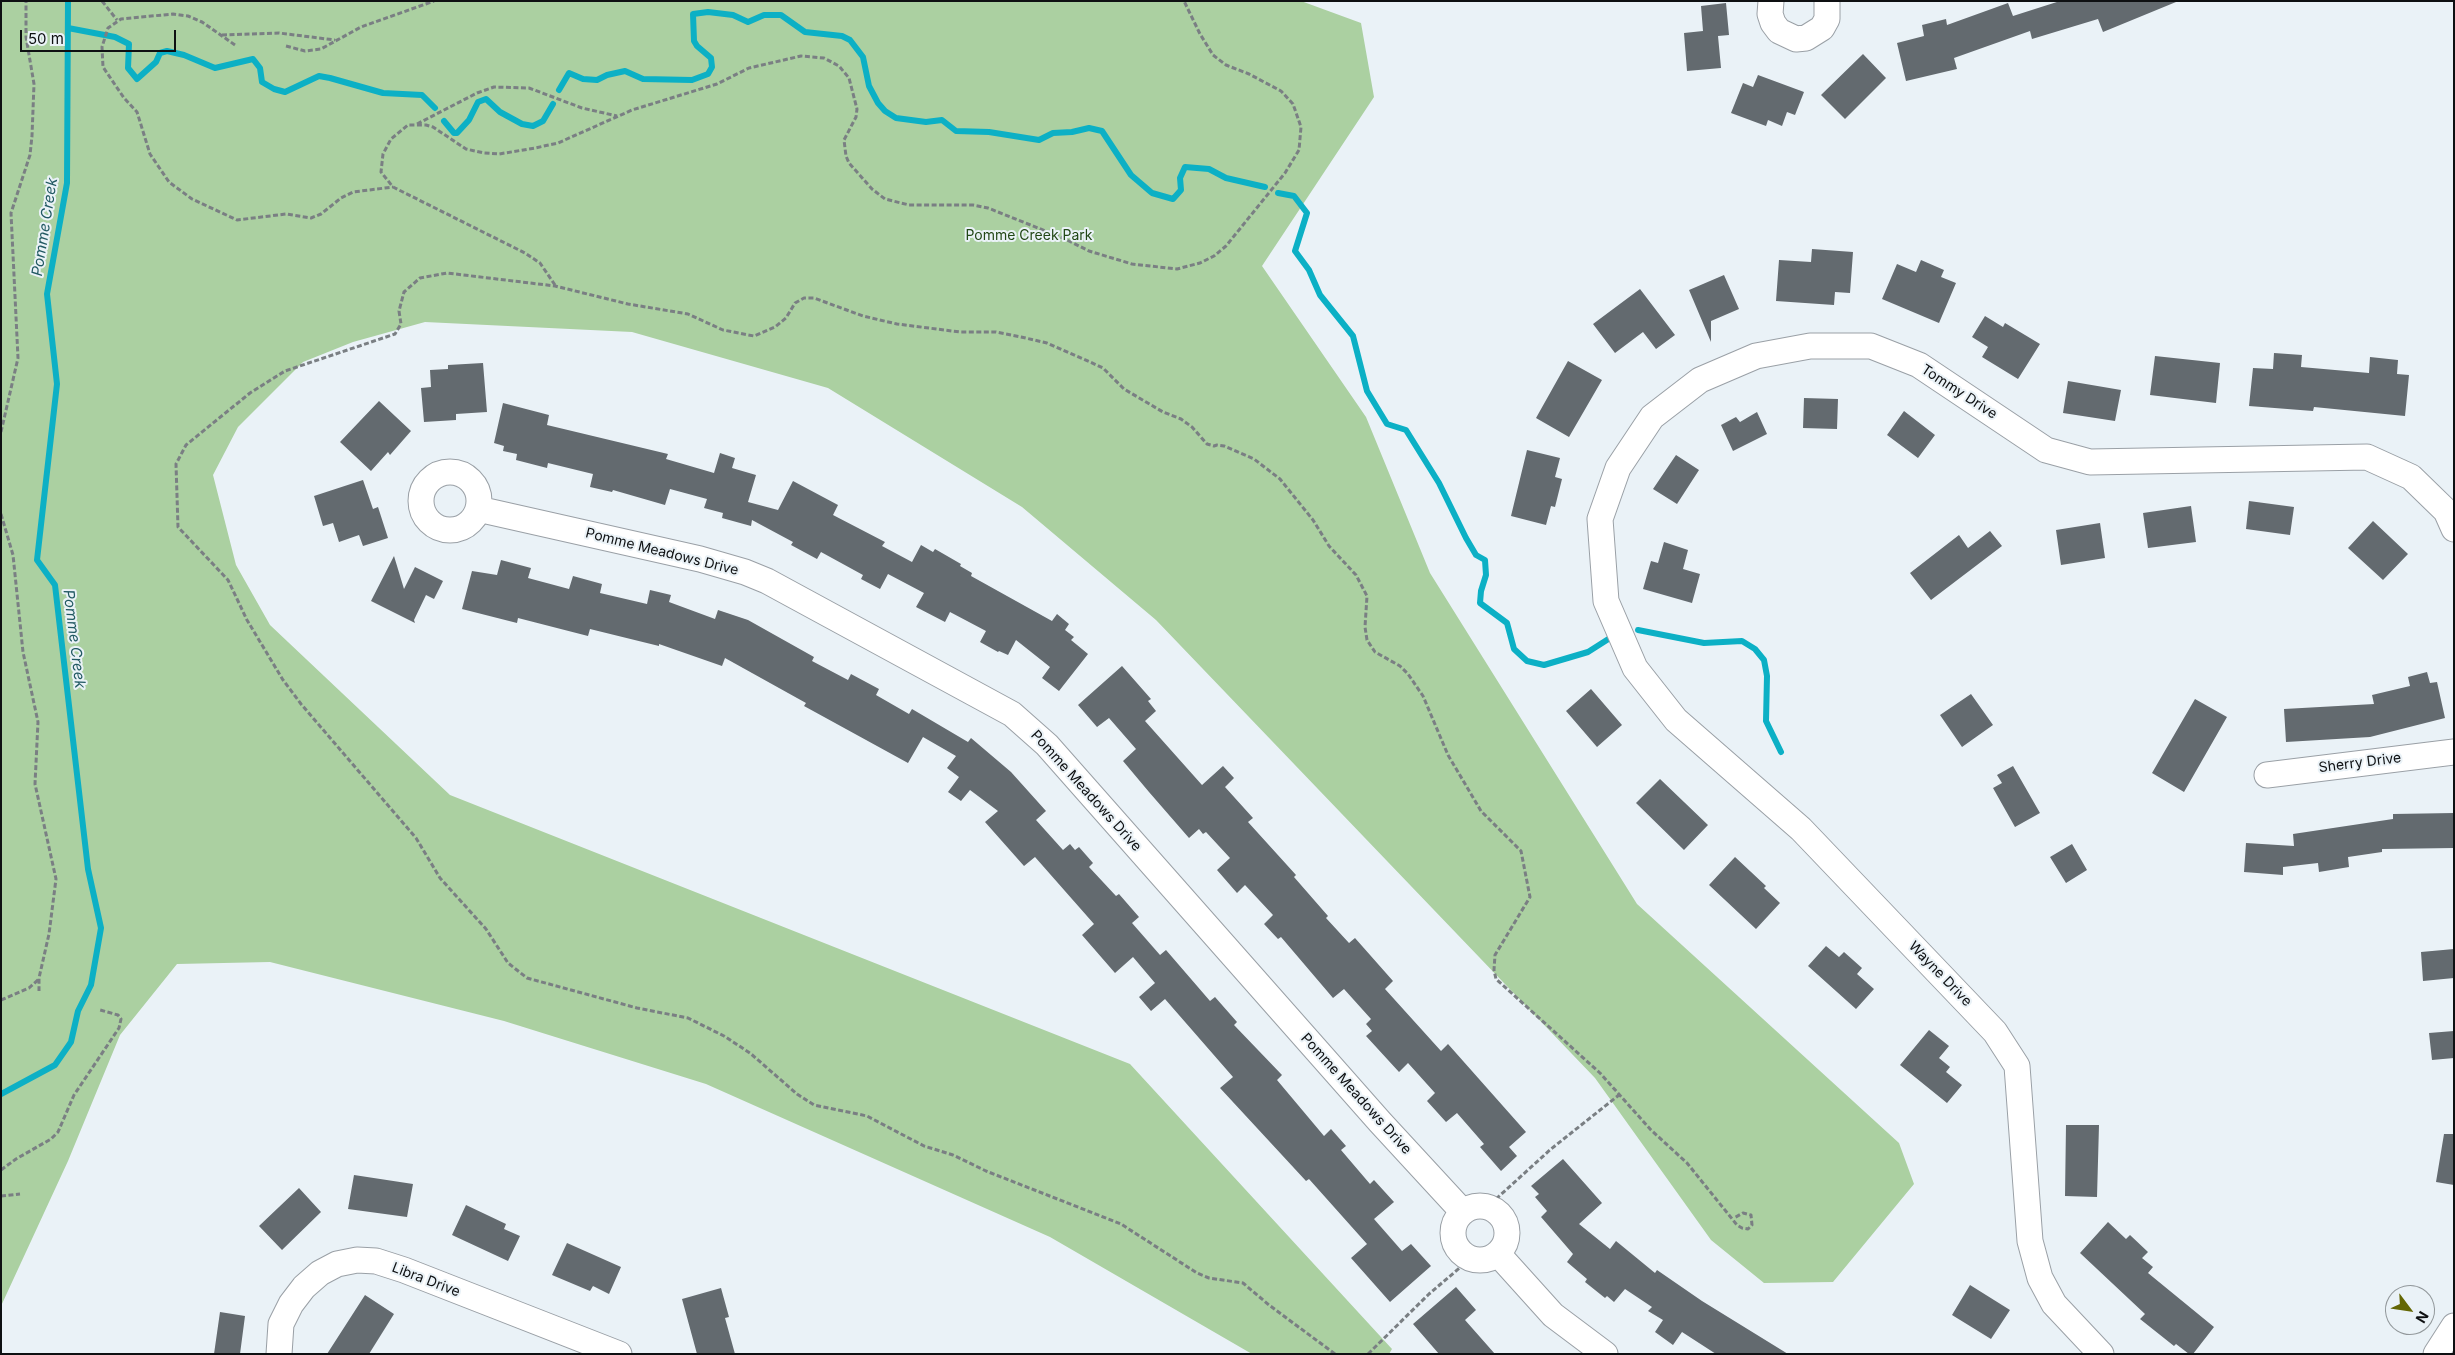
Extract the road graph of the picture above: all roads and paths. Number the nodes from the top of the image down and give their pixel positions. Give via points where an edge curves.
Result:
1 (26, 1) edge
2 (102, 1) edge
3 (434, 1) edge
4 (1184, 1) edge
5 (1771, 1) edge
6 (1827, 1) edge
7 (117, 20) junction
8 (221, 35) junction
9 (336, 40) junction
10 (235, 45) dead end
11 (286, 46) dead end
12 (618, 116) junction
13 (415, 125) junction
14 (393, 187) junction
15 (555, 286) junction
16 (1, 432) edge
17 (478, 509) dead end
18 (1, 514) edge
19 (2454, 529) edge
20 (1635, 668) joint
21 (2454, 752) edge
22 (2267, 775) dead end
23 (39, 978) junction
24 (39, 991) dead end
25 (1, 1000) edge
26 (100, 1010) dead end
27 (1619, 1095) junction
28 (1, 1170) edge
29 (20, 1194) dead end
30 (1, 1196) edge
31 (1496, 1199) dead end
32 (1463, 1212) junction
33 (1734, 1218) junction
34 (1498, 1254) junction
35 (1463, 1265) dead end
36 (2454, 1326) edge
37 (279, 1354) edge
38 (619, 1354) edge
39 (1336, 1354) edge
40 (1368, 1354) edge
41 (1605, 1354) edge
42 (2101, 1354) edge
43 (2436, 1354) edge

1 - 16 path via 26,37 34,84 32,136 30,155 11,213 18,358
2 - 7 path
3 - 9 path via 361,26
4 - 12 path via 1213,55 1226,65 1281,91 1292,104 1301,127 1299,150 1285,173 1237,233 1214,256 1177,269 1132,264 1089,251 988,208 909,205 885,200 848,163 844,140 856,117 855,93 845,71 824,58 801,56 749,68 717,84
5 - 6 street via 1773,23 1779,31 1796,39 1806,38 1822,28 1827,19
7 - 8 path via 173,14 188,16
7 - 14 path via 108,28 102,48 103,67 137,112 150,154 180,192 228,216 246,220 270,214 310,218 353,192
8 - 9 path via 278,33
8 - 10 path
9 - 11 path via 322,49
12 - 13 path via 582,108 529,88 494,88 463,99
12 - 13 path via 558,143 499,154 466,149 433,127
13 - 14 path via 398,131 383,154 381,172
14 - 15 path via 525,254 540,264
15 - 27 path via 628,304 688,314 723,330 754,336 776,327 804,298 814,298 863,316 897,324 1021,337 1068,351 1096,365 1124,389 1192,427 1207,444 1224,446 1254,458 1280,479 1329,546 1356,575 1367,596 1367,640 1375,652 1408,674 1423,696 1448,755 1481,811 1521,851 1530,897 1495,955 1496,979 1579,1052
15 - 39 path via 462,274 420,278 404,292 399,311 401,324 395,334 285,371 250,393 186,445 176,464 178,527 228,580 247,620 292,692 416,838 440,878 486,929 508,964 527,978 636,1008 688,1018 750,1052 814,1105 867,1116 924,1146 1121,1224 1197,1274 1243,1282
17 - 32 street, Pomme Meadows Drive via 746,572 1012,714 1047,745
18 - 23 path via 13,555 23,652 38,722 35,784 56,879
19 - 20 street, Tommy Drive via 2446,511 2410,477 2367,457 2090,462 2046,450 1919,365 1871,346 1810,346 1756,356 1700,380 1652,417 1618,468 1600,520 1606,602
20 - 42 street, Wayne Drive via 1676,720 1801,829 1995,1032 2017,1066 2030,1241 2040,1278 2054,1304
21 - 22 street, Sherry Drive
23 - 24 path
23 - 25 path via 29,988
26 - 28 path via 118,1015 121,1019 119,1028 74,1095 58,1132
27 - 31 path via 1551,1149
27 - 33 path via 1687,1163
29 - 30 path
32 - 34 street via 1482,1206 1501,1216 1507,1236
32 - 34 street via 1453,1231 1459,1251 1478,1260
33 - 33 path via 1742,1228 1748,1229 1752,1225 1751,1216 1743,1213
34 - 41 street via 1553,1315
35 - 40 path
36 - 43 street
37 - 38 street, Libra Drive via 281,1324 304,1287 337,1264 357,1260 376,1261 404,1270

